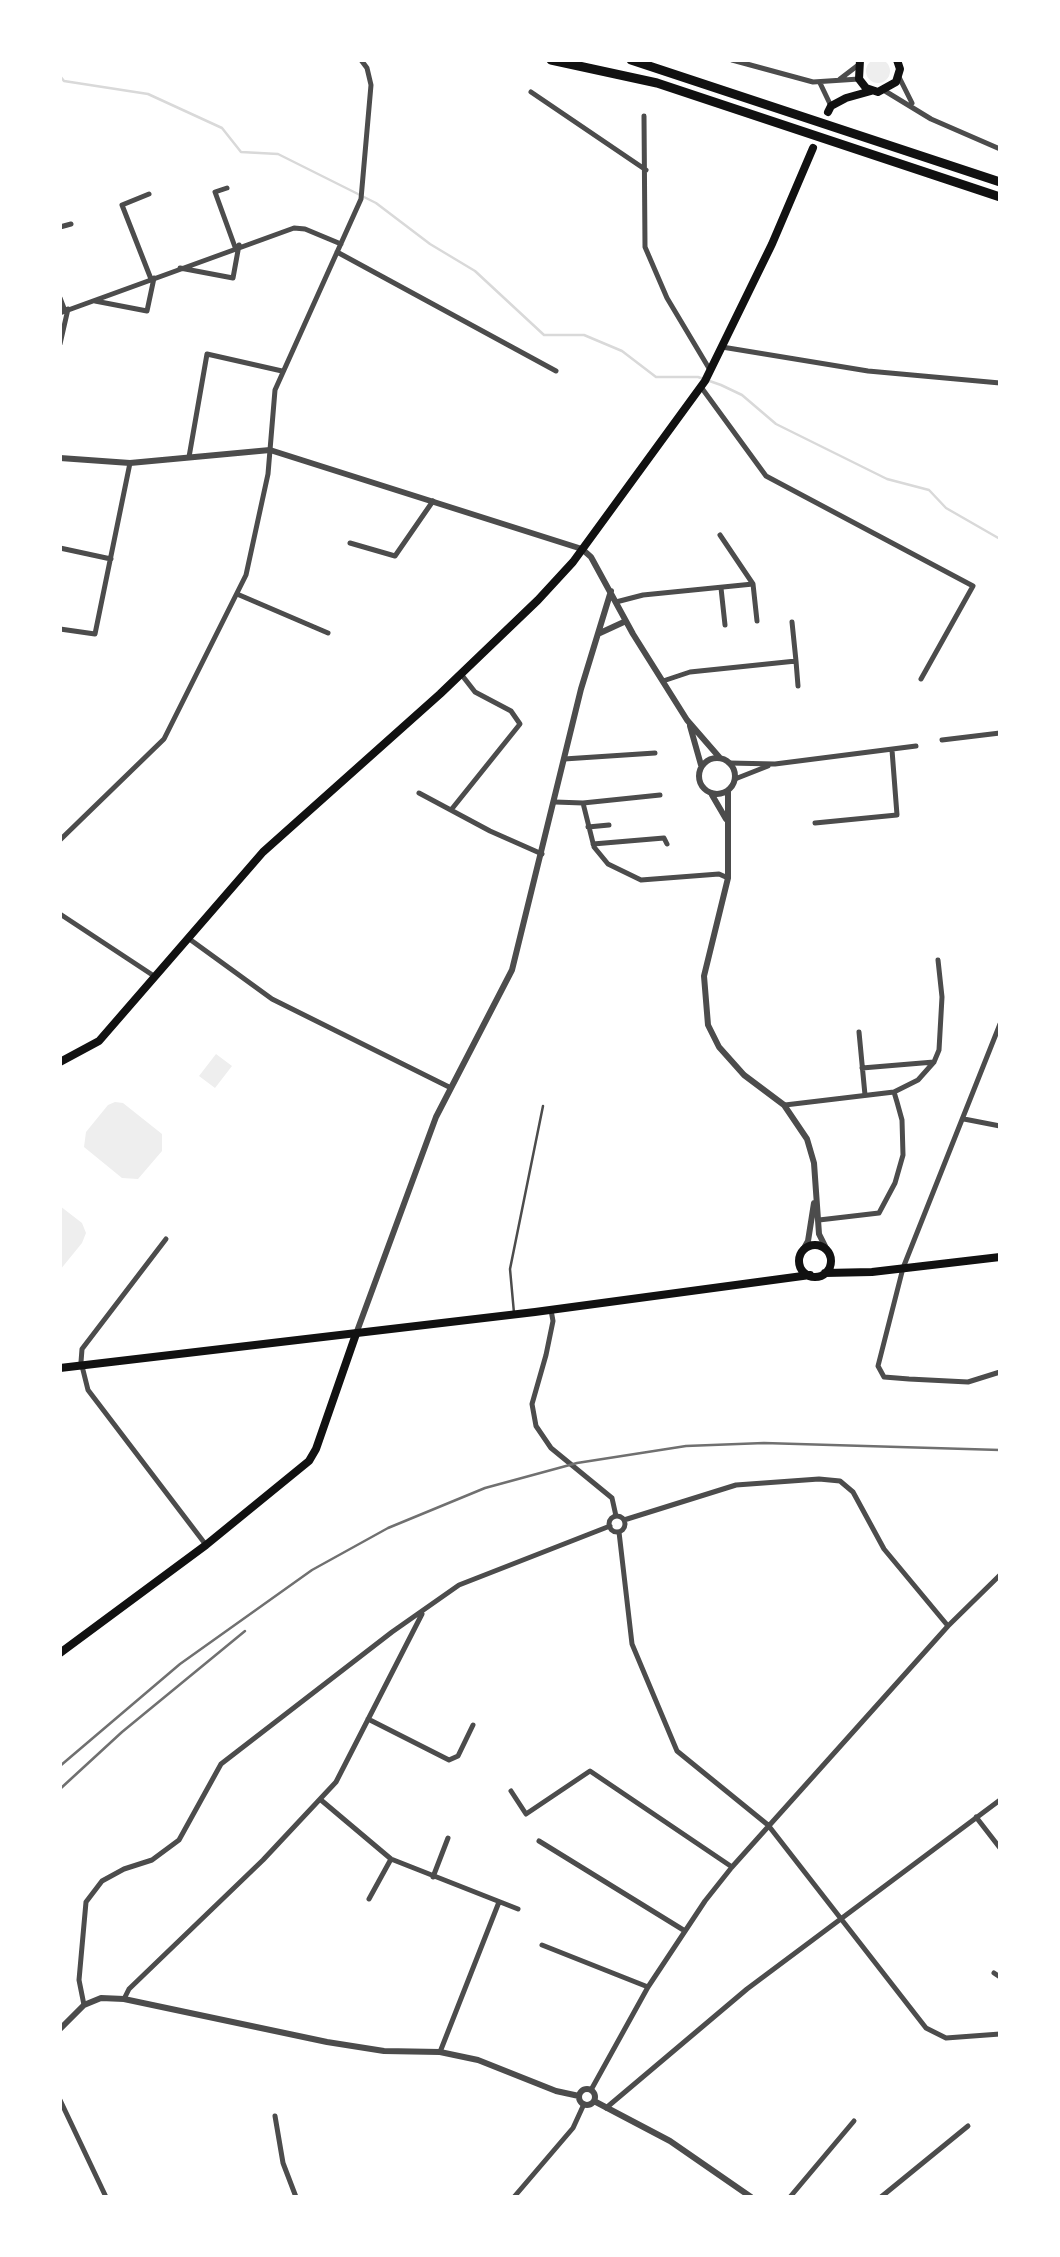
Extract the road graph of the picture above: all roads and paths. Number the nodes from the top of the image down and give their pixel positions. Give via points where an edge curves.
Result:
1 (360, 60) edge
2 (551, 60) edge
3 (631, 60) edge
4 (732, 60) edge
5 (859, 63) edge
6 (900, 66) edge
7 (860, 81) junction
8 (837, 82) junction
9 (820, 83) junction
10 (872, 90) junction
11 (885, 91) junction
12 (531, 92) dead end
13 (846, 98) junction
14 (914, 106) junction
15 (830, 109) joint
16 (644, 116) dead end
17 (813, 148) dead end
18 (1000, 148) edge
19 (646, 170) junction
20 (1000, 182) edge
21 (227, 188) dead end
22 (149, 194) dead end
23 (1000, 196) edge
24 (72, 224) dead end
25 (60, 227) edge
26 (341, 244) junction
27 (237, 246) junction
28 (337, 252) junction
29 (180, 268) junction
30 (152, 278) junction
31 (60, 298) edge
32 (92, 300) junction
33 (64, 311) edge
34 (60, 344) edge
35 (722, 347) junction
36 (282, 371) junction
37 (556, 371) dead end
38 (706, 379) junction
39 (1000, 383) edge
40 (270, 450) junction
41 (190, 457) junction
42 (60, 458) edge
43 (130, 463) junction
44 (433, 501) junction
45 (720, 535) dead end
46 (350, 543) dead end
47 (60, 548) edge
48 (582, 549) junction
49 (111, 559) junction
50 (754, 584) junction
51 (721, 588) junction
52 (611, 591) junction
53 (238, 594) junction
54 (616, 602) junction
55 (626, 621) junction
56 (757, 621) dead end
57 (792, 622) dead end
58 (725, 625) dead end
59 (60, 629) edge
60 (328, 634) dead end
61 (598, 634) junction
62 (796, 661) junction
63 (461, 674) junction
64 (921, 679) dead end
65 (663, 681) junction
66 (798, 686) dead end
67 (688, 720) junction
68 (1000, 733) edge
69 (942, 740) dead end
70 (916, 746) dead end
71 (892, 750) junction
72 (656, 754) dead end
73 (564, 758) junction
74 (720, 758) junction
75 (729, 763) junction
76 (775, 764) junction
77 (702, 766) junction
78 (735, 780) junction
79 (728, 791) junction
80 (419, 793) dead end
81 (712, 794) junction
82 (660, 795) dead end
83 (555, 802) junction
84 (583, 803) junction
85 (450, 810) junction
86 (816, 823) dead end
87 (728, 824) junction
88 (609, 825) dead end
89 (588, 827) junction
90 (60, 840) edge
91 (593, 844) junction
92 (666, 844) dead end
93 (542, 854) junction
94 (728, 878) junction
95 (60, 914) edge
96 (188, 938) junction
97 (938, 960) dead end
98 (155, 977) junction
99 (1000, 1024) edge
100 (859, 1032) dead end
101 (997, 1042) edge
102 (60, 1062) edge
103 (934, 1062) junction
104 (862, 1068) junction
105 (449, 1088) junction
106 (894, 1092) junction
107 (865, 1095) junction
108 (784, 1105) junction
109 (543, 1106) dead end
110 (964, 1119) junction
111 (1000, 1126) edge
112 (816, 1197) junction
113 (819, 1220) junction
114 (166, 1239) dead end
115 (803, 1250) junction
116 (827, 1250) junction
117 (1000, 1257) edge
118 (831, 1261) junction
119 (800, 1264) junction
120 (903, 1268) junction
121 (840, 1272) junction
122 (825, 1273) junction
123 (810, 1276) junction
124 (776, 1282) junction
125 (551, 1310) junction
126 (514, 1314) junction
127 (356, 1334) junction
128 (82, 1365) junction
129 (60, 1368) edge
130 (1000, 1372) edge
131 (616, 1516) junction
132 (624, 1520) junction
133 (610, 1526) junction
134 (619, 1532) junction
135 (206, 1545) junction
136 (1000, 1575) edge
137 (423, 1612) junction
138 (948, 1626) junction
139 (392, 1632) junction
140 (405, 1645) junction
141 (60, 1653) edge
142 (368, 1718) junction
143 (473, 1725) dead end
144 (510, 1792) dead end
145 (320, 1800) junction
146 (1000, 1800) edge
147 (976, 1817) junction
148 (768, 1825) junction
149 (448, 1838) dead end
150 (539, 1842) dead end
151 (1000, 1848) edge
152 (391, 1859) junction
153 (732, 1866) junction
154 (433, 1877) junction
155 (369, 1900) dead end
156 (499, 1902) junction
157 (518, 1909) dead end
158 (841, 1920) junction
159 (685, 1931) junction
160 (542, 1944) dead end
161 (648, 1988) junction
162 (124, 1998) junction
163 (84, 2006) junction
164 (60, 2029) edge
165 (1000, 2034) edge
166 (440, 2052) junction
167 (591, 2090) junction
168 (579, 2096) junction
169 (60, 2100) edge
170 (594, 2101) junction
171 (584, 2104) junction
172 (606, 2108) junction
173 (275, 2116) dead end
174 (854, 2121) dead end
175 (968, 2126) dead end
176 (106, 2197) edge
177 (296, 2197) edge
178 (514, 2197) edge
179 (751, 2197) edge
180 (790, 2197) edge
181 (881, 2197) edge

1 - 26 street via 371,85 361,197
2 - 23 highway via 658,83
3 - 20 highway
4 - 9 street
5 - 7 main road
5 - 8 street
6 - 11 main road
6 - 14 street
7 - 8 street
7 - 10 main road
7 - 13 main road
8 - 9 street
9 - 15 street
10 - 11 main road
10 - 13 main road
11 - 14 street
12 - 19 street
13 - 15 main road
14 - 18 street
16 - 19 street
17 - 35 main road
19 - 38 street via 645,247
21 - 27 street via 215,192
22 - 30 street via 122,205
24 - 25 street
26 - 27 street via 294,228
26 - 28 street
27 - 29 street
27 - 29 street via 233,278
28 - 36 street
28 - 37 street
29 - 30 street
30 - 32 street
30 - 32 street via 147,311
31 - 33 street
32 - 33 street
33 - 34 street
35 - 38 main road
35 - 39 street via 868,371
36 - 40 street
36 - 41 street via 207,354
38 - 48 main road
38 - 64 street via 766,476 973,586
40 - 41 street
40 - 44 street
40 - 53 street via 258,528
41 - 43 street
42 - 43 street
43 - 49 street
44 - 46 street via 396,556
44 - 48 street
45 - 50 street
47 - 49 street
48 - 52 street
48 - 63 main road
49 - 59 street via 94,634
50 - 51 street
50 - 56 street
51 - 54 street
51 - 58 street
52 - 54 street
52 - 61 street
53 - 60 street
53 - 90 street via 164,739
54 - 55 street
55 - 61 street
55 - 65 street
57 - 62 street
61 - 73 street
62 - 65 street
62 - 66 street
63 - 85 street via 520,724
63 - 96 main road via 263,852
65 - 67 street
67 - 74 street
67 - 77 street
68 - 69 street
70 - 71 street
71 - 76 street
71 - 86 street via 896,815
72 - 73 street
73 - 83 street
74 - 75 street
74 - 77 street
75 - 76 street
75 - 78 street
76 - 78 street
77 - 81 street via 699,782
78 - 79 street
79 - 81 street
79 - 87 street
80 - 85 street
81 - 87 street
82 - 84 street
83 - 84 street
83 - 93 street
84 - 89 street
85 - 93 street
87 - 94 street
88 - 89 street
89 - 91 street
91 - 92 street via 664,838
91 - 94 street via 608,864 641,880
93 - 105 street via 512,970
94 - 108 street via 704,976 708,1024 744,1076
95 - 98 street
96 - 98 main road
96 - 105 street via 272,998
97 - 103 street via 942,1033
98 - 102 main road via 98,1041
99 - 101 street
100 - 104 street
101 - 110 street
103 - 104 street
103 - 106 street
104 - 107 street
105 - 127 street
106 - 107 street
106 - 113 street via 902,1155 879,1213
107 - 108 street
108 - 112 street via 807,1139
109 - 126 lane via 510,1269
110 - 111 street
110 - 120 street
112 - 113 street
112 - 115 street
113 - 116 street
114 - 128 street via 82,1349
115 - 116 main road
115 - 119 main road
116 - 118 main road
117 - 120 main road
118 - 121 main road
118 - 122 main road
119 - 123 main road
119 - 124 main road
120 - 121 main road
120 - 130 street via 879,1354 884,1377 968,1382
121 - 122 main road
122 - 123 main road
123 - 124 main road
124 - 125 main road
125 - 126 main road
125 - 131 street via 532,1404 536,1426 612,1498
126 - 127 main road
127 - 128 main road
127 - 135 main road via 311,1458
128 - 129 main road
128 - 135 street via 88,1390
131 - 132 street
131 - 133 street
132 - 134 street
132 - 138 street via 736,1485 840,1481 884,1549
133 - 134 street
133 - 137 street via 459,1586
134 - 148 street via 632,1644 669,1738 687,1762
135 - 141 main road
136 - 138 street
137 - 139 street
137 - 140 street
138 - 148 street
139 - 140 street
139 - 163 street via 222,1764 172,1847 92,1892 82,1920 78,1980
140 - 142 street
142 - 143 street via 449,1760 458,1756
142 - 145 street
144 - 153 street via 526,1814 590,1771
145 - 152 street
145 - 162 street
146 - 147 street
147 - 151 street
147 - 158 street
148 - 153 street
148 - 158 street
149 - 154 street
150 - 159 street
152 - 154 street
152 - 155 street
153 - 159 street
154 - 156 street
156 - 157 street
156 - 166 street
158 - 165 street via 933,2034
158 - 172 street
159 - 161 street
160 - 161 street
161 - 167 street
162 - 163 street
162 - 166 street via 327,2042
163 - 164 street
166 - 168 street
167 - 168 street
167 - 170 street
168 - 171 street
169 - 176 street
170 - 171 street
170 - 172 street
171 - 178 street via 573,2128
172 - 179 street
173 - 177 street
174 - 180 street
175 - 181 street

